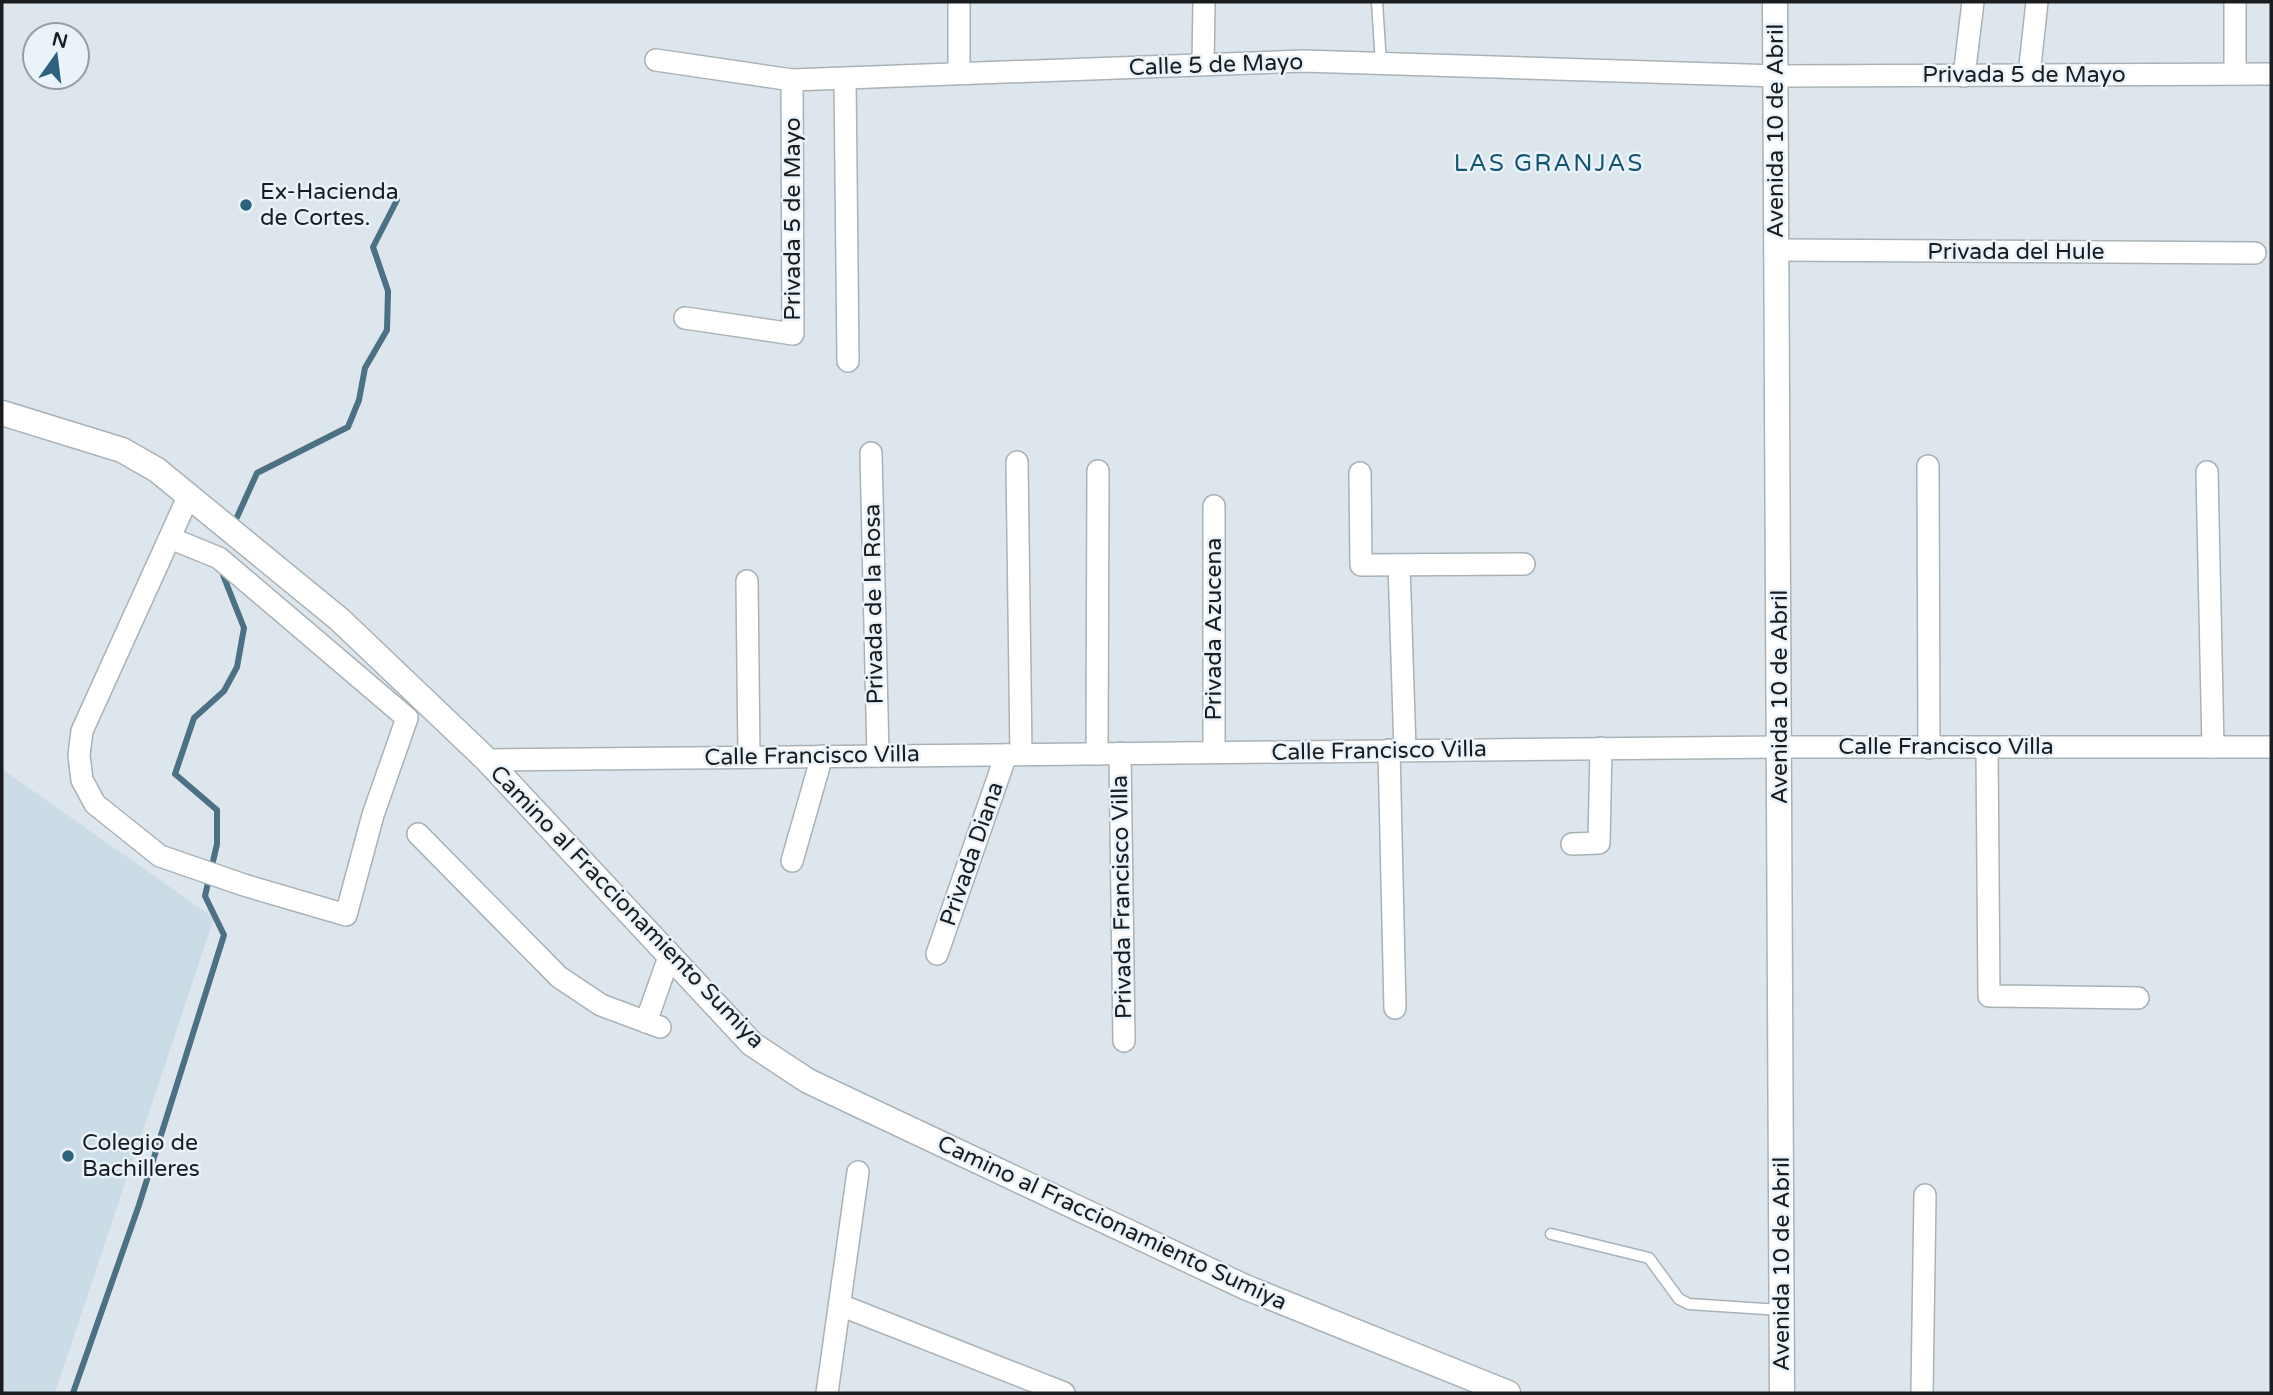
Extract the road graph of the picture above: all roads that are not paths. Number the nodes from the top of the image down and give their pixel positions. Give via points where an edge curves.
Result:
1 (959, 2) edge
2 (1204, 2) edge
3 (1377, 2) edge
4 (1776, 2) edge
5 (1973, 2) edge
6 (2037, 2) edge
7 (2235, 2) edge
8 (656, 60) dead end
9 (1203, 64) junction
10 (1381, 64) junction
11 (960, 73) junction
12 (2235, 74) junction
13 (2271, 74) edge
14 (2029, 75) junction
15 (1777, 76) junction
16 (1964, 76) junction
17 (845, 78) junction
18 (792, 79) junction
19 (1776, 250) junction
20 (2255, 253) dead end
21 (685, 318) dead end
22 (848, 361) dead end
23 (2, 413) edge
24 (871, 453) dead end
25 (1017, 462) dead end
26 (1928, 466) dead end
27 (1098, 471) dead end
28 (2207, 472) dead end
29 (1360, 473) dead end
30 (189, 495) junction
31 (1214, 506) dead end
32 (170, 538) junction
33 (1524, 564) dead end
34 (1399, 565) junction
35 (747, 581) dead end
36 (1780, 747) junction
37 (2213, 747) junction
38 (2271, 747) edge
39 (1601, 748) junction
40 (1930, 748) junction
41 (1987, 748) junction
42 (1397, 750) junction
43 (1214, 752) junction
44 (1119, 753) junction
45 (1097, 754) junction
46 (1014, 755) junction
47 (878, 756) junction
48 (750, 757) junction
49 (822, 757) junction
50 (486, 760) junction
51 (418, 834) dead end
52 (1572, 844) dead end
53 (792, 861) dead end
54 (937, 954) dead end
55 (669, 957) junction
56 (2138, 998) dead end
57 (1395, 1008) dead end
58 (1124, 1041) dead end
59 (858, 1172) dead end
60 (1925, 1195) dead end
61 (1551, 1234) dead end
62 (840, 1305) junction
63 (1782, 1310) junction
64 (827, 1393) edge
65 (1064, 1393) edge
66 (1508, 1393) edge
67 (1782, 1393) edge
68 (1922, 1393) edge

1 - 11 street
2 - 9 street
3 - 10 lane
4 - 15 street, Avenida 10 de Abril
5 - 16 street
6 - 14 street
7 - 12 street
8 - 18 street, Calle 5 de Mayo
9 - 10 street, Calle 5 de Mayo
9 - 11 street, Calle 5 de Mayo
10 - 15 street, Calle 5 de Mayo
11 - 17 street, Calle 5 de Mayo
12 - 13 street, Privada 5 de Mayo
12 - 14 street, Privada 5 de Mayo
14 - 16 street, Privada 5 de Mayo
15 - 16 street, Privada 5 de Mayo
15 - 19 street, Avenida 10 de Abril
17 - 18 street, Calle 5 de Mayo
17 - 22 street
18 - 21 street, Privada 5 de Mayo via 793,334
19 - 20 street, Privada del Hule
19 - 36 street, Avenida 10 de Abril
23 - 30 street, Camino al Fraccionamiento Sumiya via 122,450
24 - 47 street, Privada de la Rosa
25 - 46 street, Privada Diana
26 - 40 street
27 - 45 street
28 - 37 street
29 - 34 street via 1361,565
30 - 32 street
30 - 50 street, Camino al Fraccionamiento Sumiya via 340,619
31 - 43 street, Privada Azucena
32 - 32 street via 219,558 407,718 373,815 346,915 160,856 95,804 82,780 82,732
33 - 34 street
34 - 42 street
35 - 48 street
36 - 39 street, Calle Francisco Villa
36 - 40 street, Calle Francisco Villa
36 - 63 street, Avenida 10 de Abril
37 - 38 street, Calle Francisco Villa
37 - 41 street, Calle Francisco Villa
39 - 42 street, Calle Francisco Villa
39 - 52 street via 1599,843
40 - 41 street, Calle Francisco Villa
41 - 56 street via 1989,996
42 - 43 street, Calle Francisco Villa
42 - 57 street
43 - 44 street, Calle Francisco Villa
44 - 45 street, Calle Francisco Villa
44 - 58 street, Privada Francisco Villa
45 - 46 street, Calle Francisco Villa
46 - 47 street, Calle Francisco Villa
46 - 54 street, Privada Diana
47 - 49 street, Calle Francisco Villa
48 - 49 street, Calle Francisco Villa
48 - 50 street, Calle Francisco Villa
49 - 53 street
50 - 55 street, Camino al Fraccionamiento Sumiya
51 - 55 street via 559,977 601,1005 653,1024
55 - 66 street, Camino al Fraccionamiento Sumiya via 752,1044 808,1081 1245,1287
59 - 62 street
60 - 68 street
61 - 63 lane via 1649,1258 1679,1299 1689,1304
62 - 64 street
62 - 65 street
63 - 67 street, Avenida 10 de Abril

